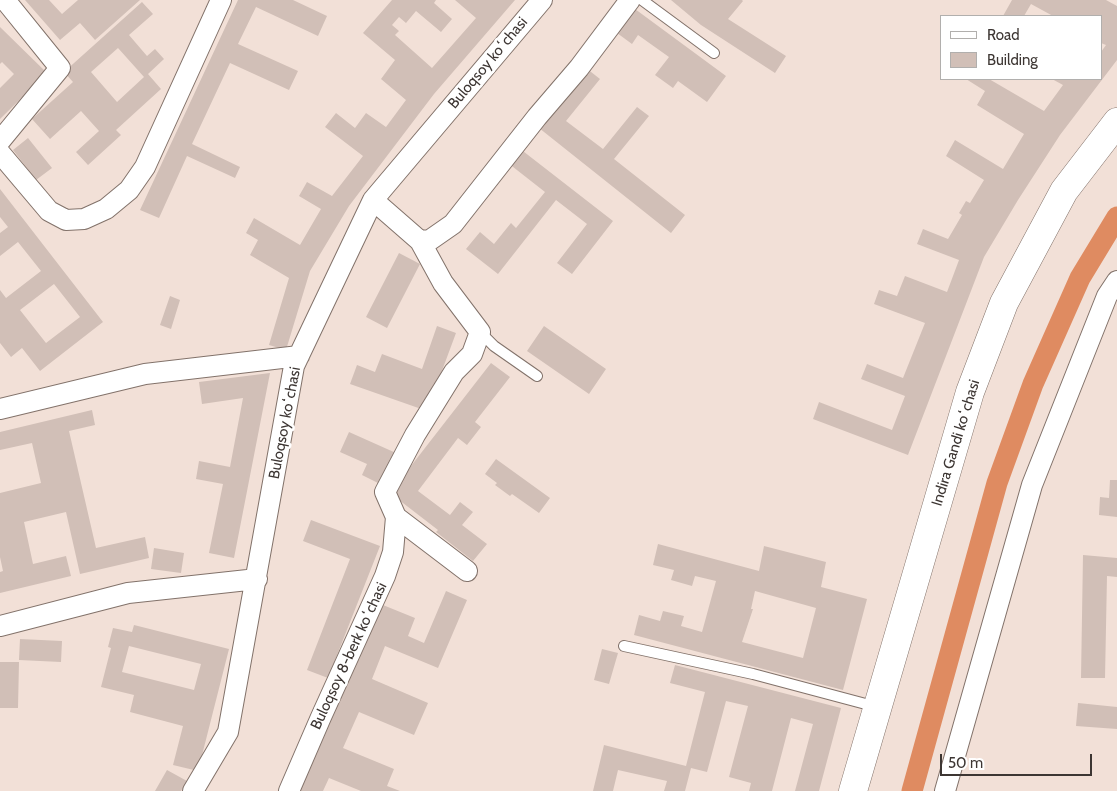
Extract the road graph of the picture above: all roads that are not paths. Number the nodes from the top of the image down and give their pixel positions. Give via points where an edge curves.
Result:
1 (5, 0) edge
2 (221, 0) edge
3 (542, 0) edge
4 (630, 0) edge
5 (642, 0) edge
6 (714, 54) dead end
7 (1117, 122) edge
8 (0, 141) edge
9 (0, 154) edge
10 (373, 200) junction
11 (420, 241) junction
12 (1117, 281) edge
13 (480, 332) junction
14 (299, 356) junction
15 (537, 376) dead end
16 (0, 409) edge
17 (396, 517) junction
18 (467, 571) dead end
19 (257, 578) junction
20 (0, 626) edge
21 (624, 646) dead end
22 (878, 707) junction
23 (193, 791) edge
24 (289, 791) edge
25 (853, 791) edge
26 (946, 791) edge

1 - 8 street via 60,68
2 - 9 street via 146,166 129,190 106,209 84,219 66,220 49,211
3 - 10 street, Buloqsoy koʻchasi
4 - 11 street via 453,224 430,240
5 - 6 lane
7 - 22 street, Indira Gandi koʻchasi via 1064,191 1004,303 970,392
10 - 11 street
10 - 14 street, Buloqsoy koʻchasi
11 - 13 street via 443,283
12 - 26 street via 1107,296 1032,485
13 - 15 lane via 494,346
13 - 17 street, Buloqsoy 8-berk koʻchasi via 472,354 454,372 385,492
14 - 16 street via 145,374
14 - 19 street, Buloqsoy koʻchasi via 294,366
17 - 18 street, Buloqsoy 8-berk koʻchasi
17 - 24 street, Buloqsoy 8-berk koʻchasi via 394,552 385,576
19 - 20 street via 128,593
19 - 23 street, Buloqsoy koʻchasi via 228,732
21 - 22 lane via 753,674
22 - 25 street, Indira Gandi koʻchasi

